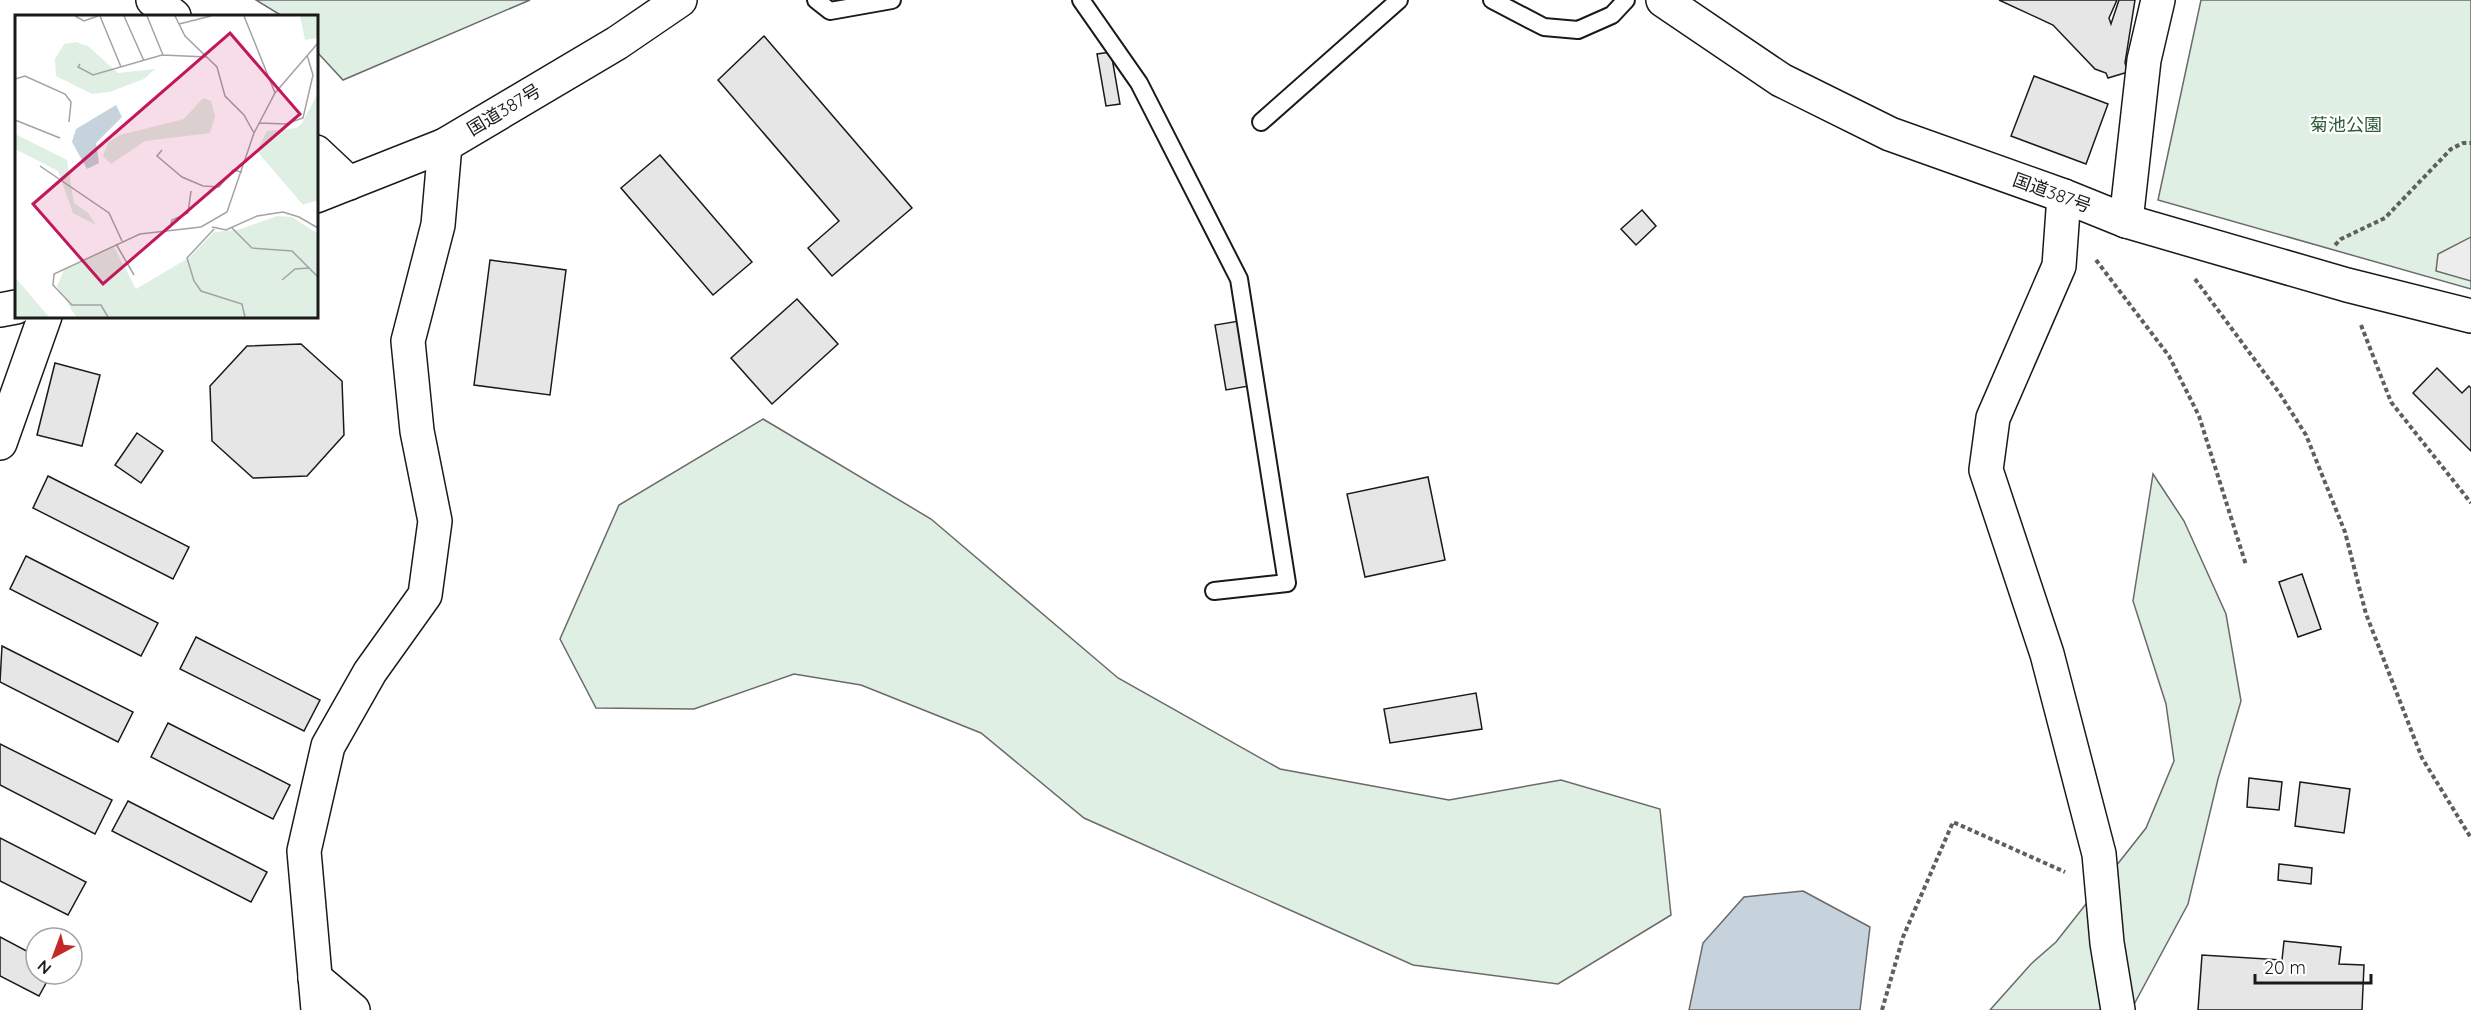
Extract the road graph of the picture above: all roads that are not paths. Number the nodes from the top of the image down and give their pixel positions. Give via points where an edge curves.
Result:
1 (153, 0) edge
2 (680, 0) edge
3 (816, 0) edge
4 (892, 0) edge
5 (1081, 0) edge
6 (1399, 0) edge
7 (1492, 0) edge
8 (1626, 0) edge
9 (1663, 0) edge
10 (2158, 0) edge
11 (173, 15) edge
12 (1261, 122) dead end
13 (445, 145) junction
14 (318, 154) edge
15 (350, 183) junction
16 (318, 195) edge
17 (2064, 196) junction
18 (2126, 221) junction
19 (15, 307) edge
20 (0, 310) edge
21 (2471, 316) edge
22 (44, 318) edge
23 (0, 443) edge
24 (1214, 591) dead end
25 (316, 994) edge
26 (353, 1010) edge
27 (2118, 1010) edge

1 - 11 main road
2 - 13 main road, 国道387号 via 617,43
3 - 4 lane via 830,11
5 - 24 lane via 1139,83 1239,279 1287,583
6 - 12 lane
7 - 8 lane via 1544,27 1578,30 1612,15
9 - 17 main road, 国道387号 via 1781,80 1890,135
10 - 18 main road via 2144,60
13 - 15 main road, 国道387号
13 - 25 main road via 438,225 408,341 417,431 435,521 425,595 370,672 328,746 304,851
14 - 15 main road
15 - 16 main road, 国道387号
17 - 18 main road, 国道387号
17 - 27 main road via 2059,266 1993,418 1986,470 2047,654 2099,854
18 - 21 main road, 国道387号 via 2347,285
19 - 20 main road
22 - 23 main road
25 - 26 main road

